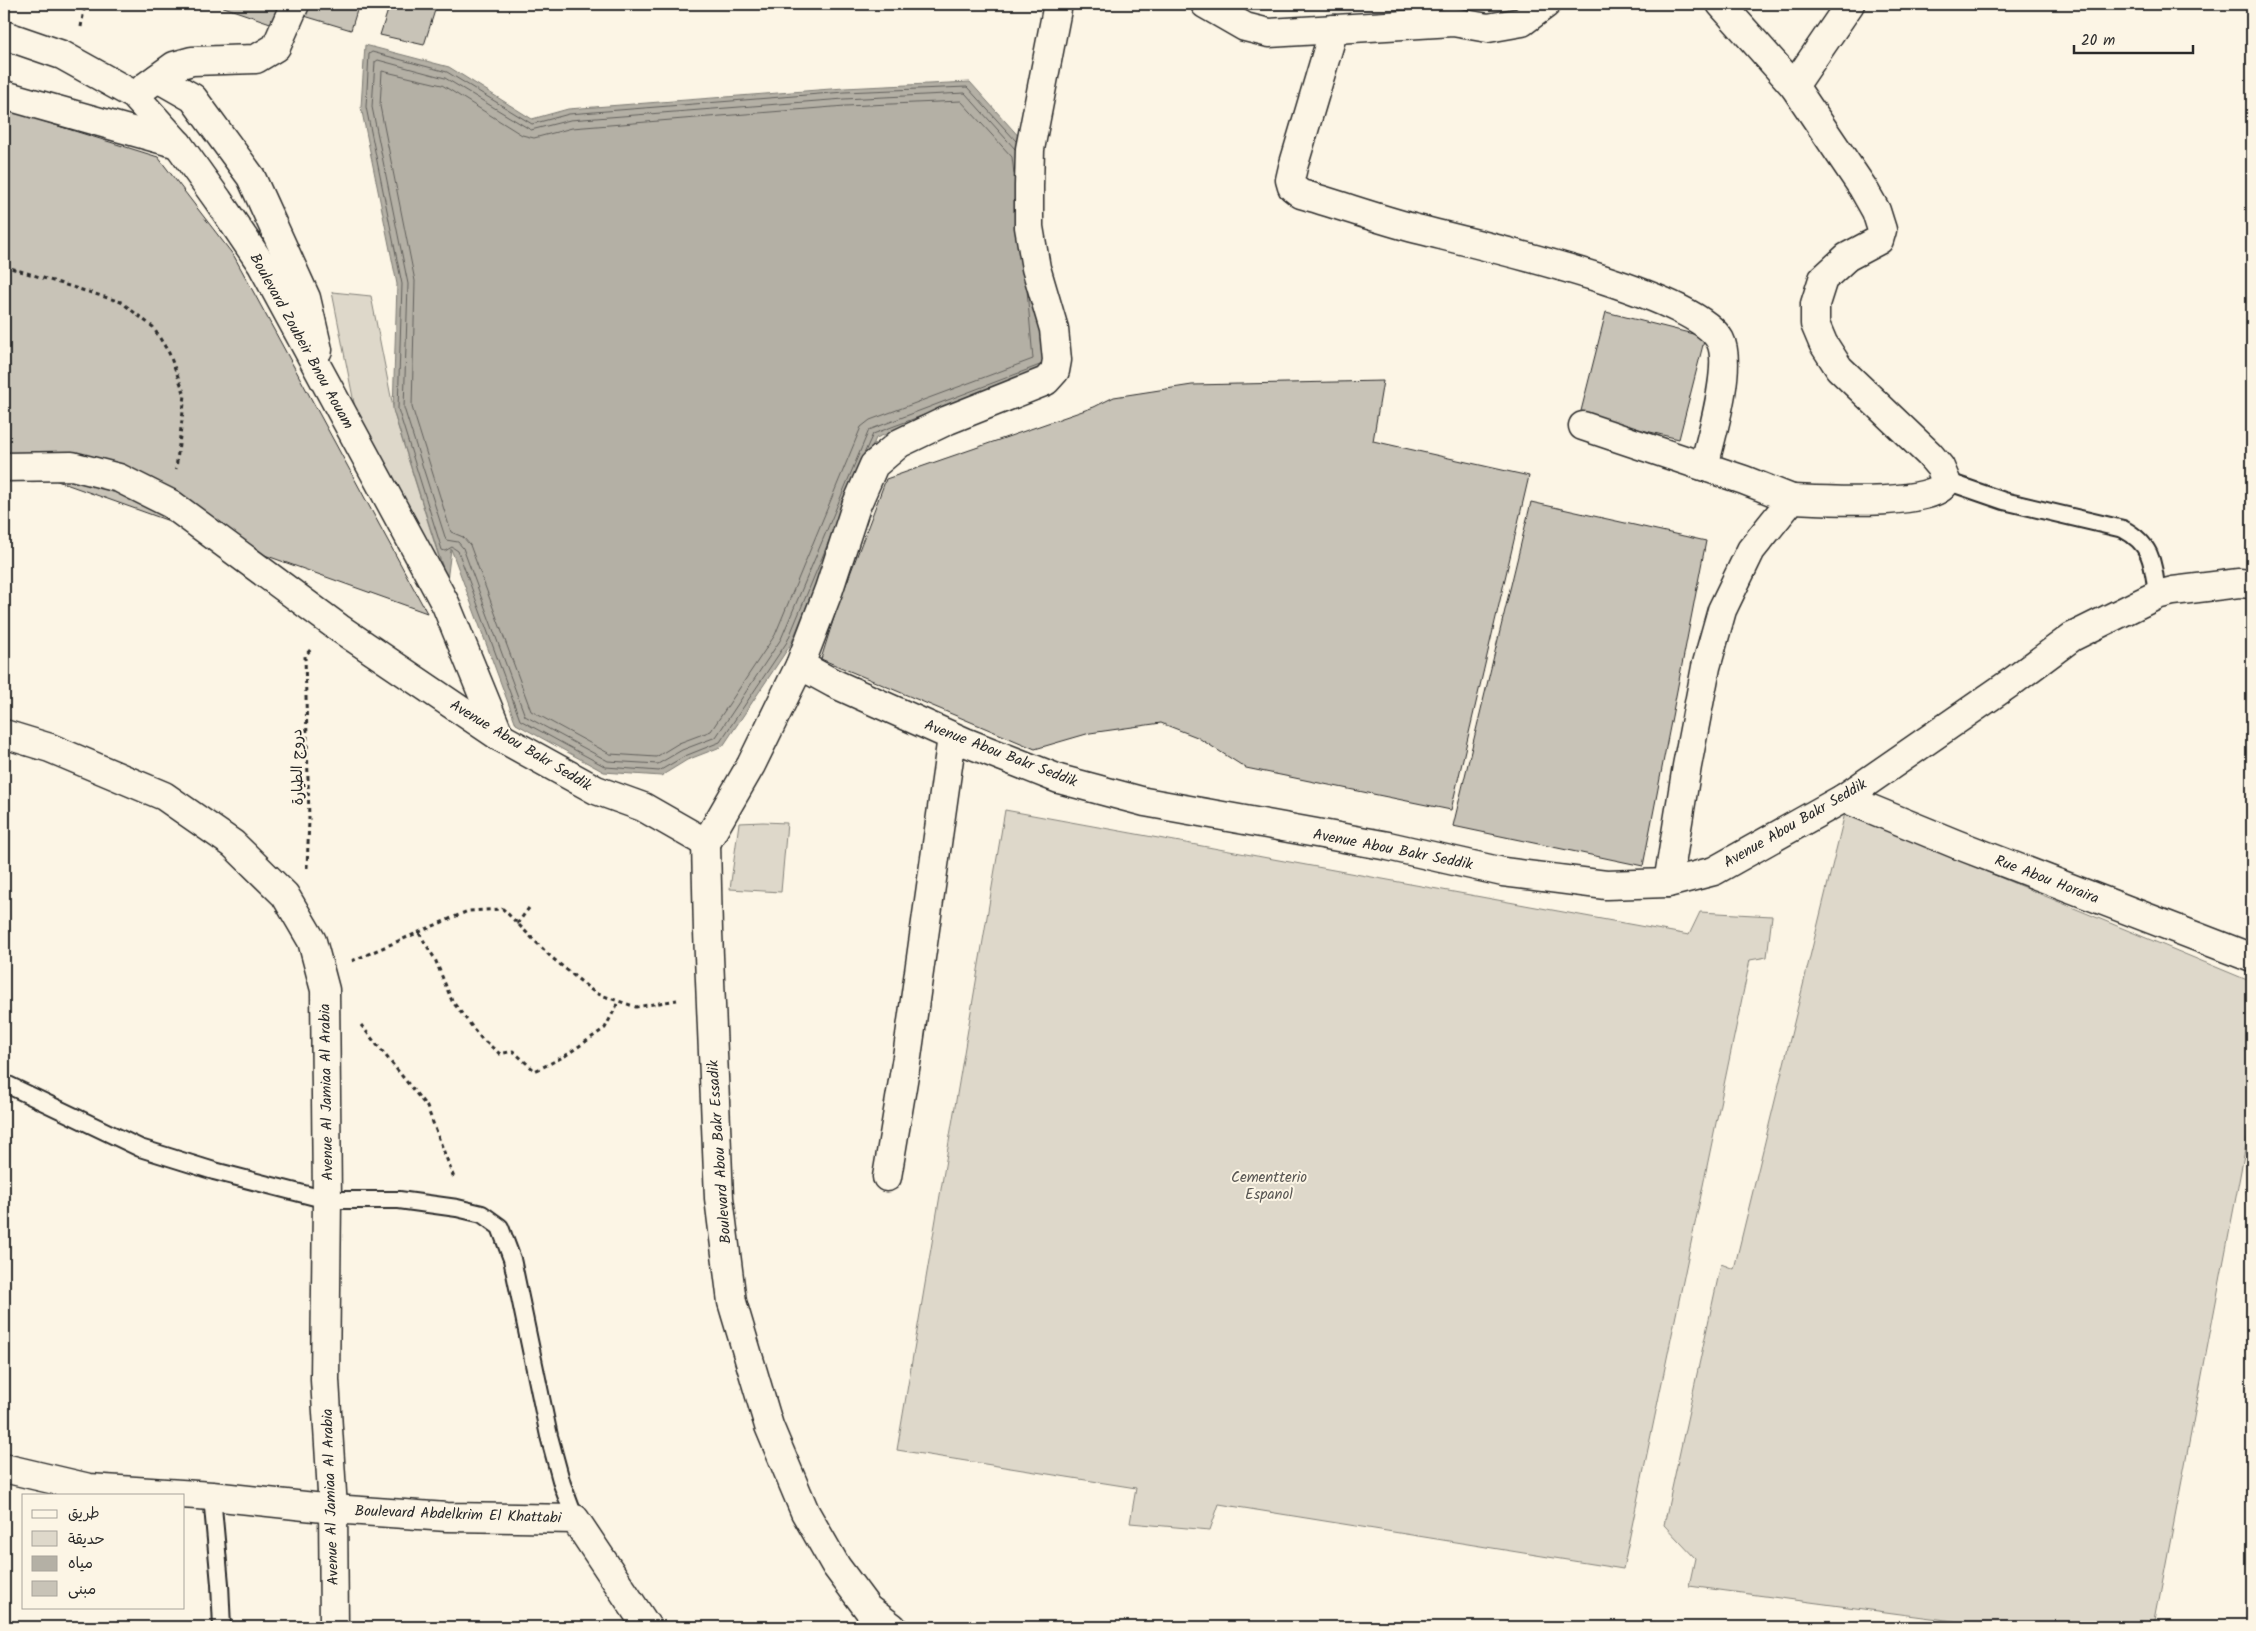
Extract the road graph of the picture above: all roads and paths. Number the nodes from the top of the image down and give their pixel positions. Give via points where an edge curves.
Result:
1 (295, 4) edge
2 (1058, 4) edge
3 (1206, 4) edge
4 (1546, 4) edge
5 (1721, 4) edge
6 (1850, 4) edge
7 (1334, 29) junction
8 (4, 35) edge
9 (158, 78) junction
10 (1794, 86) junction
11 (4, 95) edge
12 (134, 95) junction
13 (178, 144) junction
14 (4, 266) edge
15 (325, 383) junction
16 (1583, 426) dead end
17 (1704, 466) junction
18 (4, 467) edge
19 (1946, 481) junction
20 (1792, 499) junction
21 (171, 504) junction
22 (2252, 584) edge
23 (2157, 595) junction
24 (332, 622) junction
25 (800, 665) junction
26 (4, 734) edge
27 (500, 736) junction
28 (952, 736) junction
29 (1844, 798) junction
30 (706, 843) junction
31 (1668, 884) junction
32 (529, 908) dead end
33 (300, 920) junction
34 (518, 924) junction
35 (419, 933) junction
36 (2252, 958) edge
37 (321, 974) junction
38 (710, 996) junction
39 (619, 1001) junction
40 (361, 1024) dead end
41 (4, 1084) edge
42 (887, 1177) dead end
43 (328, 1200) junction
44 (457, 1208) junction
45 (4, 1468) edge
46 (181, 1494) edge
47 (185, 1494) edge
48 (212, 1496) junction
49 (333, 1509) junction
50 (574, 1519) junction
51 (222, 1627) edge
52 (334, 1627) edge
53 (646, 1627) edge
54 (892, 1627) edge

1 - 9 street via 276,47 256,58 192,61 174,66
2 - 25 street via 1030,150 1029,186 1029,227 1036,268 1054,329 1055,372 1038,385 948,420 900,443 874,465 856,506
3 - 7 street via 1245,27 1270,34
4 - 7 street via 1522,22 1488,28 1453,22
5 - 10 street
6 - 10 street
7 - 17 street via 1293,167 1292,187 1301,194 1637,290 1710,327 1720,340 1724,353 1723,379
8 - 12 street, Boulevard Zoubeir Bnou Aouam via 62,55
9 - 12 street
9 - 15 street via 193,98 251,177 306,298
10 - 19 street via 1863,188 1882,230 1879,240 1847,257 1823,279 1815,304 1815,324 1839,368 1929,454
11 - 13 street
12 - 13 street, Boulevard Zoubeir Bnou Aouam
13 - 15 street, Boulevard Zoubeir Bnou Aouam via 262,265
14 - 21 path via 121,302 153,327 169,353 185,395
15 - 27 street, Boulevard Zoubeir Bnou Aouam via 446,605
16 - 17 street
17 - 20 street
18 - 21 street, Avenue Abou Bakr Seddik via 72,466 119,478
19 - 20 street via 1941,489 1934,492 1892,500
19 - 23 lane via 2004,501 2123,529 2136,536 2147,547 2153,563
20 - 31 street via 1751,550 1722,610 1706,667
21 - 24 street, Avenue Abou Bakr Seddik
22 - 23 street, Avenue Abou Bakr Seddik
23 - 29 street, Avenue Abou Bakr Seddik via 2072,637
24 - 27 street, Avenue Abou Bakr Seddik
24 - 33 path, دروج الطيارة via 305,656 309,820
25 - 28 street, Avenue Abou Bakr Seddik
25 - 30 street via 751,765
26 - 33 street, Avenue Al Jamiaa Al Arabia via 50,748 164,796 233,844 285,895
27 - 30 street, Avenue Abou Bakr Seddik via 596,790 643,807
28 - 31 street, Avenue Abou Bakr Seddik via 1059,779 1145,802 1388,846 1503,872 1606,885
28 - 42 street
29 - 31 street, Avenue Abou Bakr Seddik via 1714,871
29 - 36 street, Rue Abou Horaira
30 - 38 street, Boulevard Abou Bakr Essadik
32 - 34 path
33 - 37 street, Avenue Al Jamiaa Al Arabia via 312,941
34 - 35 path via 504,909 468,911
34 - 39 path via 595,994
35 - 37 path
35 - 39 path via 435,959 452,1001 481,1038 500,1054 513,1051 535,1071 565,1056 605,1028
37 - 43 street, Avenue Al Jamiaa Al Arabia via 325,990
38 - 39 path via 636,1007
38 - 54 street, Boulevard Abou Bakr Essadik via 719,1198 732,1302 769,1426 805,1512 836,1566 868,1609
40 - 44 path via 427,1107 453,1175
41 - 43 lane via 140,1148
43 - 44 lane via 399,1200
43 - 49 street, Avenue Al Jamiaa Al Arabia via 325,1380
44 - 50 lane via 482,1214 500,1227 512,1259 549,1436
45 - 46 street, Boulevard Abdelkrim El Khattabi via 89,1488
47 - 48 street, Boulevard Abdelkrim El Khattabi
48 - 49 street, Boulevard Abdelkrim El Khattabi
48 - 51 lane
49 - 50 street, Boulevard Abdelkrim El Khattabi via 447,1517
49 - 52 street, Avenue Al Jamiaa Al Arabia
50 - 53 street, Boulevard Abdelkrim El Khattabi

